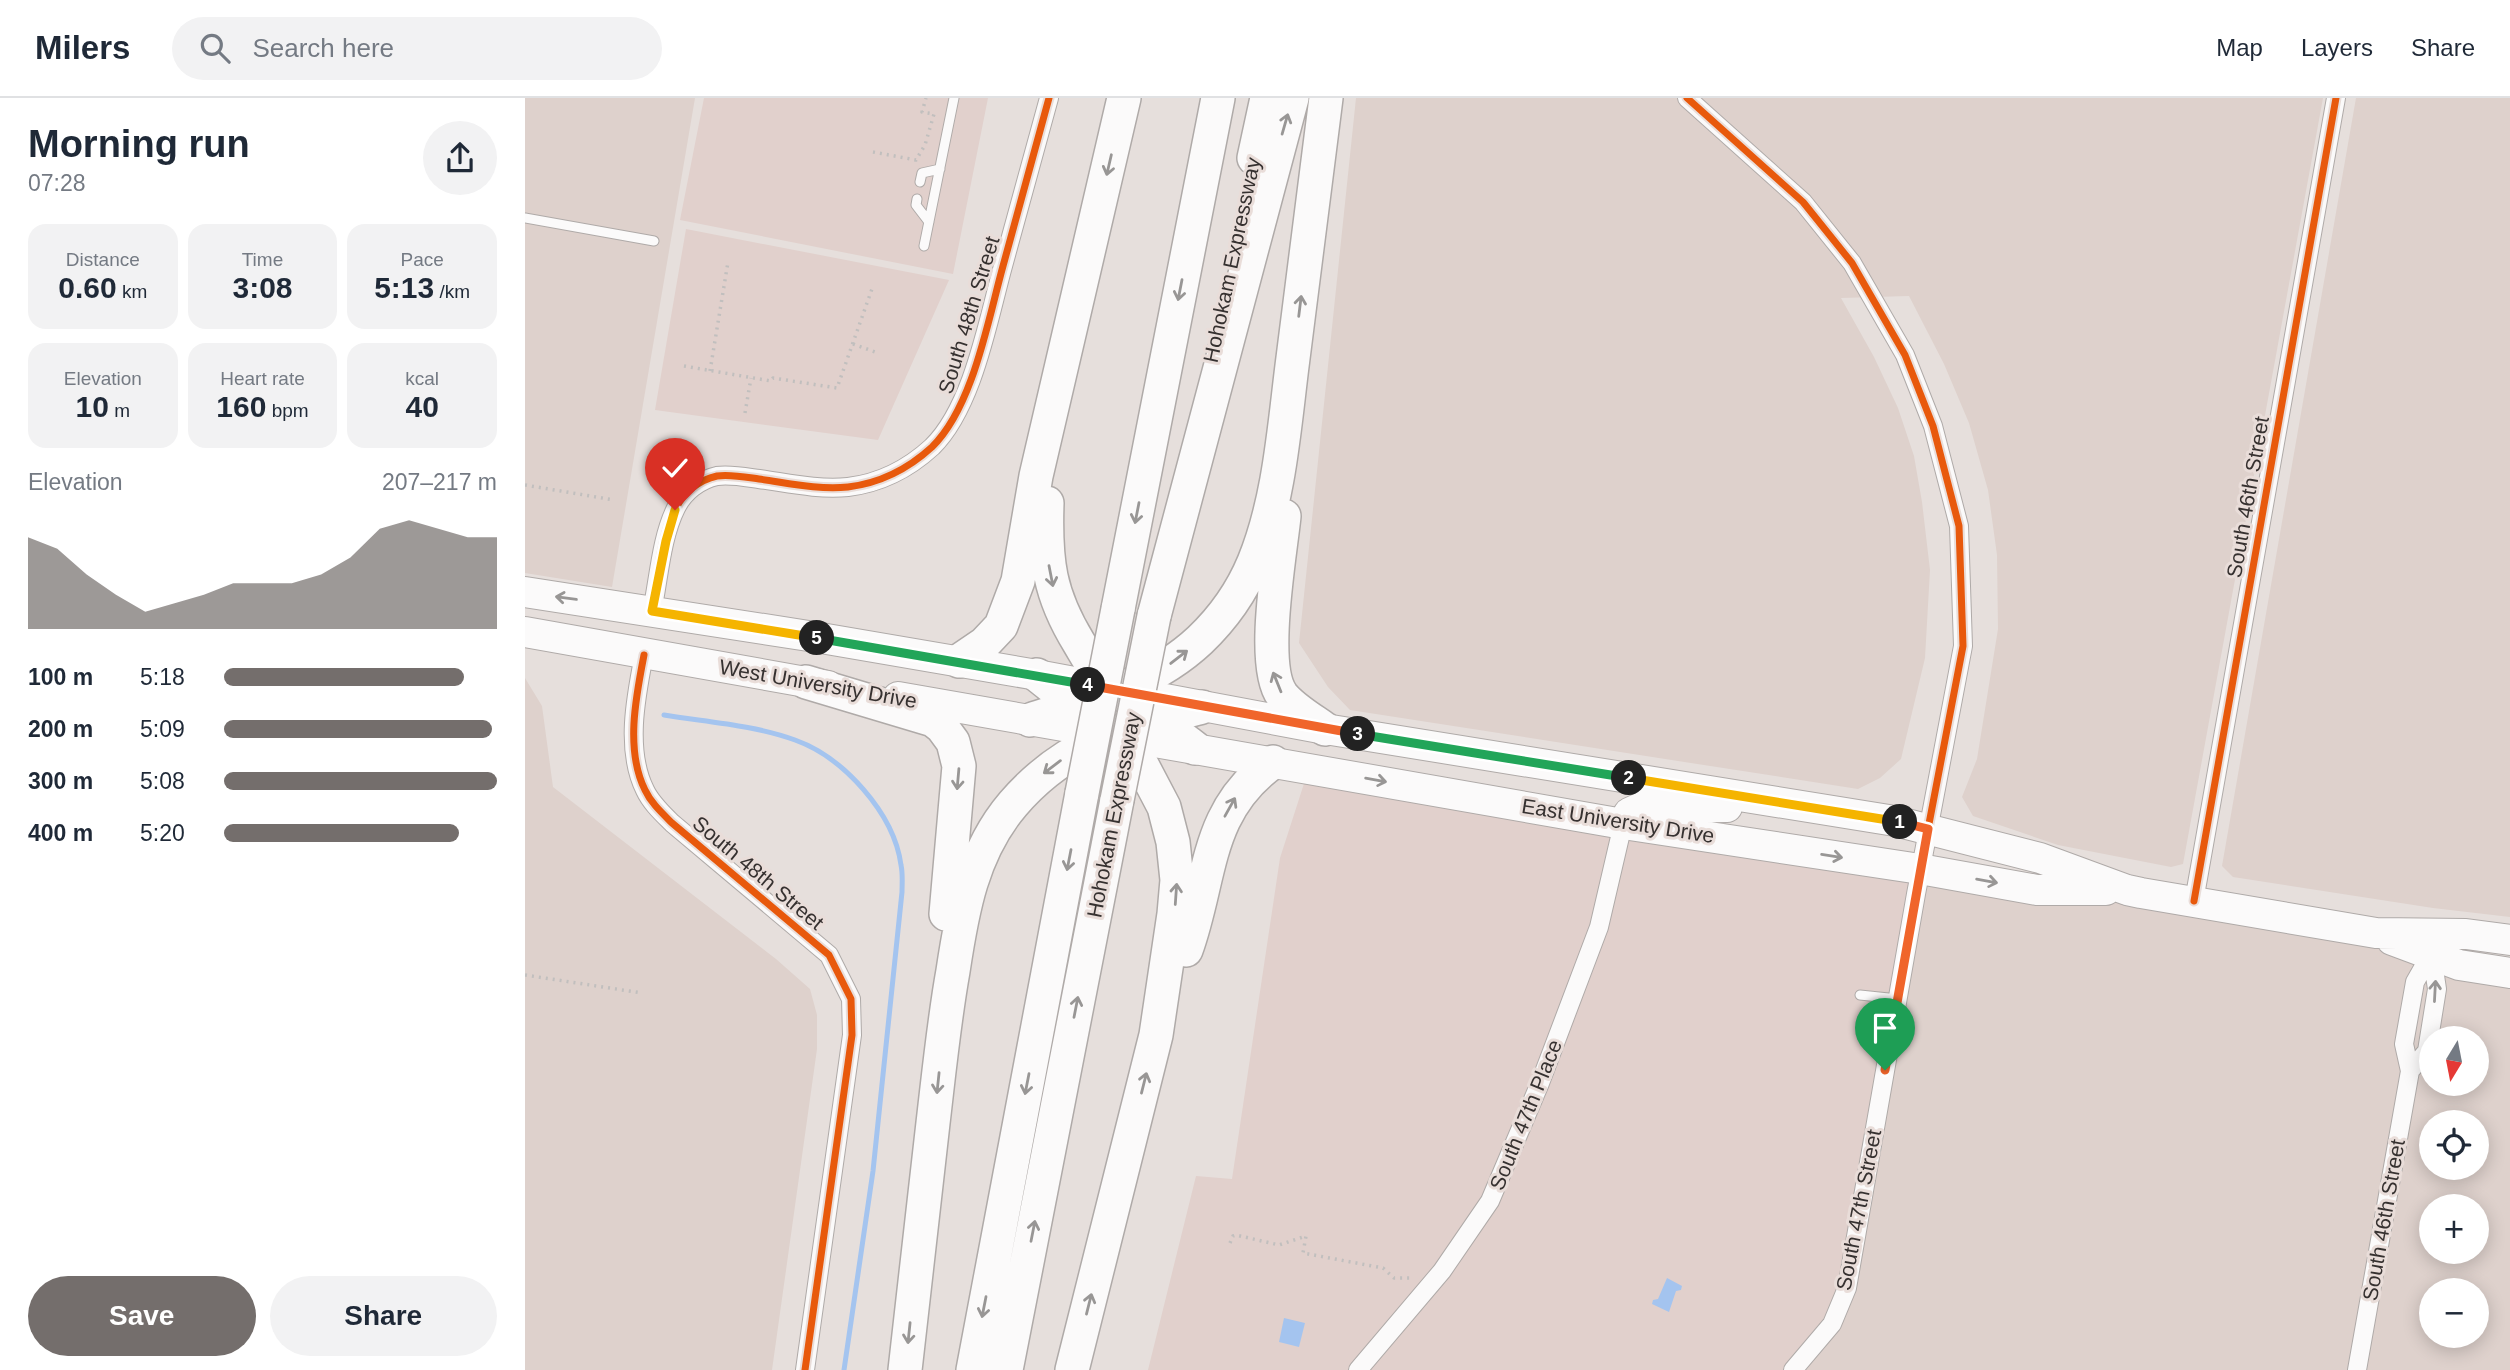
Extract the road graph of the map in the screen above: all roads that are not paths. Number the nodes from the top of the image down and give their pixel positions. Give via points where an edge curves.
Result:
1 (954, 98) edge
2 (1049, 98) edge
3 (1124, 98) edge
4 (1195, 98) edge
5 (1218, 98) edge
6 (1267, 98) edge
7 (1292, 98) edge
8 (1326, 98) edge
9 (1687, 98) edge
10 (2336, 98) edge
11 (940, 169) junction
12 (920, 182) dead end
13 (917, 199) dead end
14 (1198, 199) junction
15 (525, 218) edge
16 (929, 222) junction
17 (655, 241) dead end
18 (924, 246) dead end
19 (1058, 386) junction
20 (1285, 421) junction
21 (525, 592) edge
22 (652, 611) junction
23 (525, 614) edge
24 (1154, 615) junction
25 (779, 631) junction
26 (525, 632) edge
27 (644, 655) junction
28 (960, 661) junction
29 (1037, 675) junction
30 (806, 682) junction
31 (1120, 691) junction
32 (1075, 705) junction
33 (1202, 707) junction
34 (1158, 719) junction
35 (1030, 720) junction
36 (1325, 729) junction
37 (1111, 733) junction
38 (1195, 748) junction
39 (1273, 762) junction
40 (1797, 805) junction
41 (1623, 824) junction
42 (1928, 829) junction
43 (1920, 869) junction
44 (2127, 890) junction
45 (2194, 901) junction
46 (2510, 940) edge
47 (2432, 944) junction
48 (2459, 965) junction
49 (2510, 973) edge
50 (2510, 981) edge
51 (1860, 995) dead end
52 (1898, 999) junction
53 (945, 1015) junction
54 (1156, 1035) junction
55 (805, 1370) edge
56 (905, 1370) edge
57 (972, 1370) edge
58 (1006, 1370) edge
59 (1072, 1370) edge
60 (1358, 1370) edge
61 (1793, 1370) edge
62 (2357, 1370) edge

1 - 11 lane
2 - 22 street, South 48th Street via 974,371 955,415 935,444 893,475 847,487 719,475 705,480 687,493 675,510
3 -> 19 highway
4 - 14 highway via 1187,164
5 - 14 highway, Hohokam Expressway
6 - 24 highway, Hohokam Expressway
24 -> 7 highway
20 -> 8 highway
9 - 42 street via 1803,202 1852,264 1905,355 1933,426 1959,526 1963,646
10 - 45 street, South 46th Street
11 - 12 lane via 922,173
11 - 16 lane
13 - 16 lane via 916,205
14 -> 57 highway, Hohokam Expressway, bridge
15 - 17 lane
16 - 18 lane
19 - 28 highway via 1010,605 990,638
19 -> 31 highway via 1047,490 1048,564 1067,624 1088,660
31 -> 20 highway via 1158,672 1199,640 1247,579 1267,524
36 -> 20 highway via 1282,694 1271,666 1285,504
22 -> 21 main road
22 - 23 main road via 639,620 617,624
22 - 25 main road
58 -> 24 highway, Hohokam Expressway, bridge
25 - 27 main road via 675,632 654,642
25 - 28 main road
26 - 27 main road, West University Drive
27 - 30 main road, West University Drive
27 - 55 street, South 48th Street via 634,734 644,788 656,808 829,955 851,999 852,1035
28 - 29 main road
29 - 31 main road
29 - 32 highway
30 - 35 main road, West University Drive
30 -> 53 highway via 933,720 956,749 959,766 944,928
31 - 32 highway
31 - 33 main road, East University Drive
31 - 34 highway
32 - 35 highway
32 - 37 highway
33 - 34 highway
33 - 36 main road, East University Drive
34 - 37 highway
34 - 38 highway
35 - 37 main road, West University Drive
36 - 40 main road, East University Drive
37 - 38 main road, East University Drive
37 -> 53 highway via 1042,775 1011,806 988,841 967,894
54 -> 37 highway via 1176,898 1173,842 1149,775
38 - 39 main road, East University Drive
39 -> 41 main road, East University Drive
54 -> 39 highway via 1228,809 1247,783
40 - 41 main road via 1640,808 1629,813
40 - 42 main road, East University Drive
41 -> 43 main road, East University Drive
41 - 60 street, South 47th Place via 1599,927 1490,1201 1442,1271
42 - 43 street, South 47th Street
42 - 44 main road, East University Drive via 2040,858
43 -> 44 main road, East University Drive via 2037,890
43 - 52 street, South 47th Street
44 - 45 main road, East University Drive
45 - 47 main road, East University Drive
46 - 47 main road, East University Drive via 2466,934
47 - 48 main road, East University Drive
47 - 62 street, South 46th Street via 2437,989 2427,1051 2410,1071
48 - 49 main road, East University Drive
48 - 50 main road
51 - 52 lane
52 - 61 street, South 47th Street via 1847,1288 1832,1324
53 -> 56 highway
59 -> 54 highway

